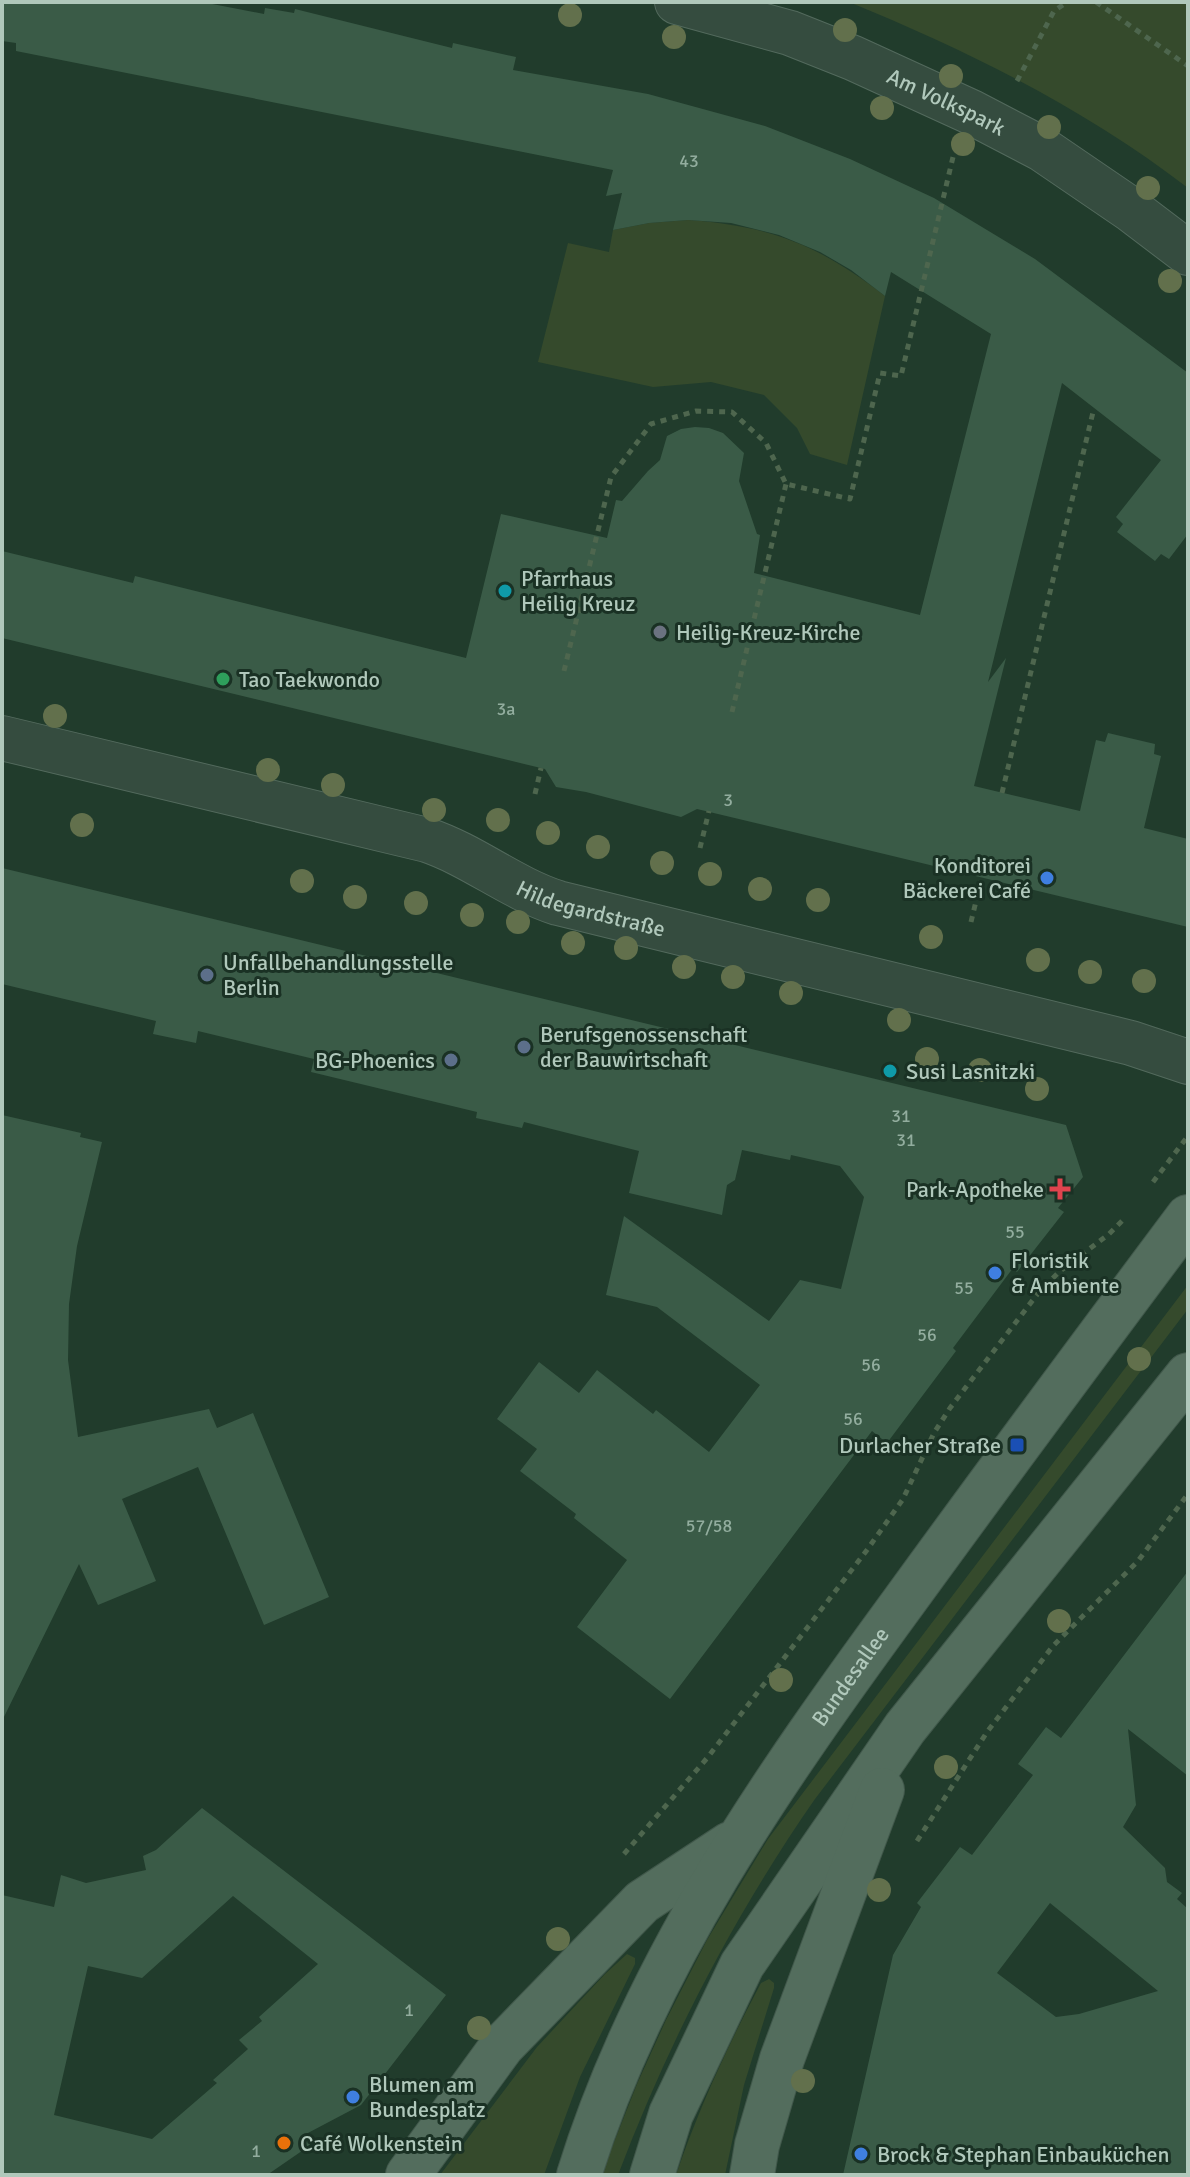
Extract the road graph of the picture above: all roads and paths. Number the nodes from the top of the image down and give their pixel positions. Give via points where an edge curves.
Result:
1 (677, 2) edge
2 (1067, 2) edge
3 (1096, 2) edge
4 (1188, 66) edge
5 (1009, 92) dead end
6 (954, 152) dead end
7 (1188, 253) edge
8 (1094, 408) dead end
9 (786, 484) junction
10 (564, 671) dead end
11 (732, 712) dead end
12 (2, 738) edge
13 (541, 768) dead end
14 (1002, 793) dead end
15 (535, 794) dead end
16 (709, 811) dead end
17 (700, 848) dead end
18 (982, 876) dead end
19 (971, 922) dead end
20 (1188, 1062) edge
21 (1188, 1136) edge
22 (1146, 1191) dead end
23 (1188, 1217) edge
24 (1123, 1219) dead end
25 (1188, 1375) edge
26 (1188, 1494) edge
27 (905, 1728) junction
28 (741, 1837) junction
29 (910, 1852) dead end
30 (618, 1860) dead end
31 (408, 2175) edge
32 (579, 2175) edge
33 (652, 2175) edge
34 (752, 2175) edge

1 - 7 street, Am Volkspark via 790,33 971,112 1042,149
2 - 5 path via 1054,11
3 - 4 path
6 - 9 path via 901,376 880,373 850,499
8 - 14 path
9 - 10 path via 766,443 732,412 696,411 651,424 611,477
9 - 11 path
12 - 20 street, Hildegardstraße via 427,840 558,903 1119,1040
13 - 15 path
16 - 17 path
18 - 19 path
21 - 22 path
23 - 28 main road, Bundesallee via 893,1616
24 - 30 path via 1039,1292 950,1408 903,1499 867,1550 708,1757
25 - 27 main road
26 - 29 path via 1138,1561 1053,1646 987,1732
27 - 33 main road via 742,1965 671,2114
27 - 34 main road via 782,2059
28 - 31 main road via 642,1902 502,2046
28 - 32 main road, Bundesallee via 650,1997 598,2114

